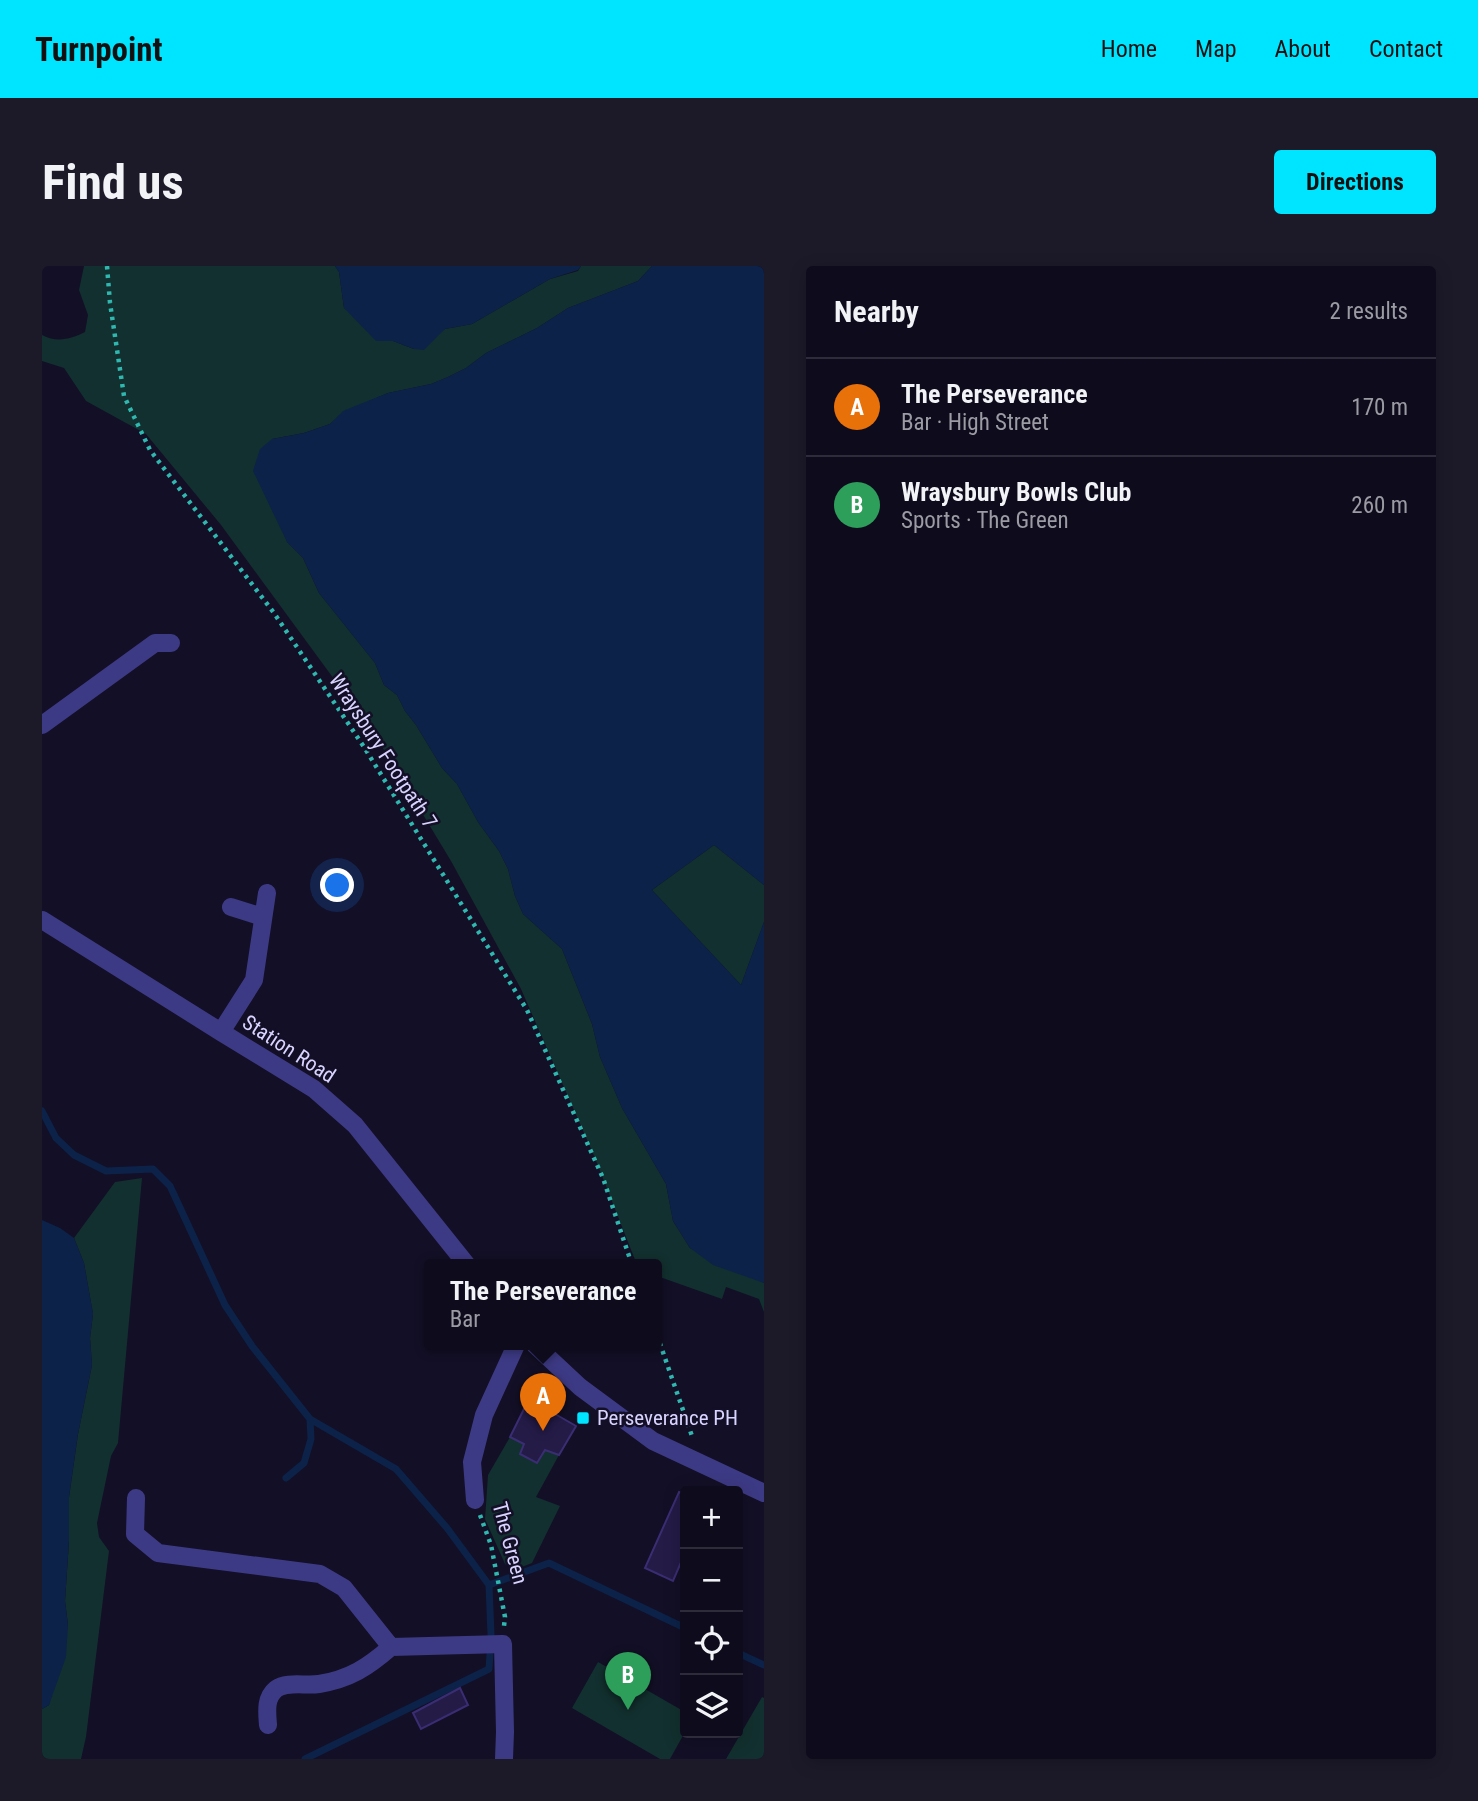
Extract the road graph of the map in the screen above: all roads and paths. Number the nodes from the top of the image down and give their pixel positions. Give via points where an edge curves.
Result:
1 (107, 266) edge
2 (171, 643) dead end
3 (42, 725) edge
4 (267, 893) dead end
5 (231, 907) dead end
6 (263, 917) junction
7 (42, 920) edge
8 (221, 1032) junction
9 (462, 1259) edge
10 (630, 1259) edge
11 (662, 1349) edge
12 (514, 1350) edge
13 (540, 1350) edge
14 (702, 1463) junction
15 (764, 1493) edge
16 (136, 1498) dead end
17 (475, 1500) joint
18 (503, 1644) junction
19 (391, 1647) junction
20 (268, 1724) dead end
21 (504, 1759) edge

1 - 10 path, Wraysbury Footpath 7 via 124,396 149,450 274,613 364,747 527,1010 603,1178
2 - 3 street via 155,643
4 - 6 street
5 - 6 street
6 - 8 street via 254,980
7 - 8 street, Station Road
8 - 9 street, Station Road via 314,1088 355,1125
11 - 14 path
12 - 17 street, The Green via 484,1415 472,1462
13 - 14 street via 580,1387 653,1441
14 - 15 street
16 - 19 street via 135,1534 159,1553 320,1574 344,1588
17 - 18 path, The Green via 491,1545 503,1605
18 - 19 street
18 - 21 street
19 - 20 street via 350,1675 319,1684 283,1685 273,1691 267,1703

